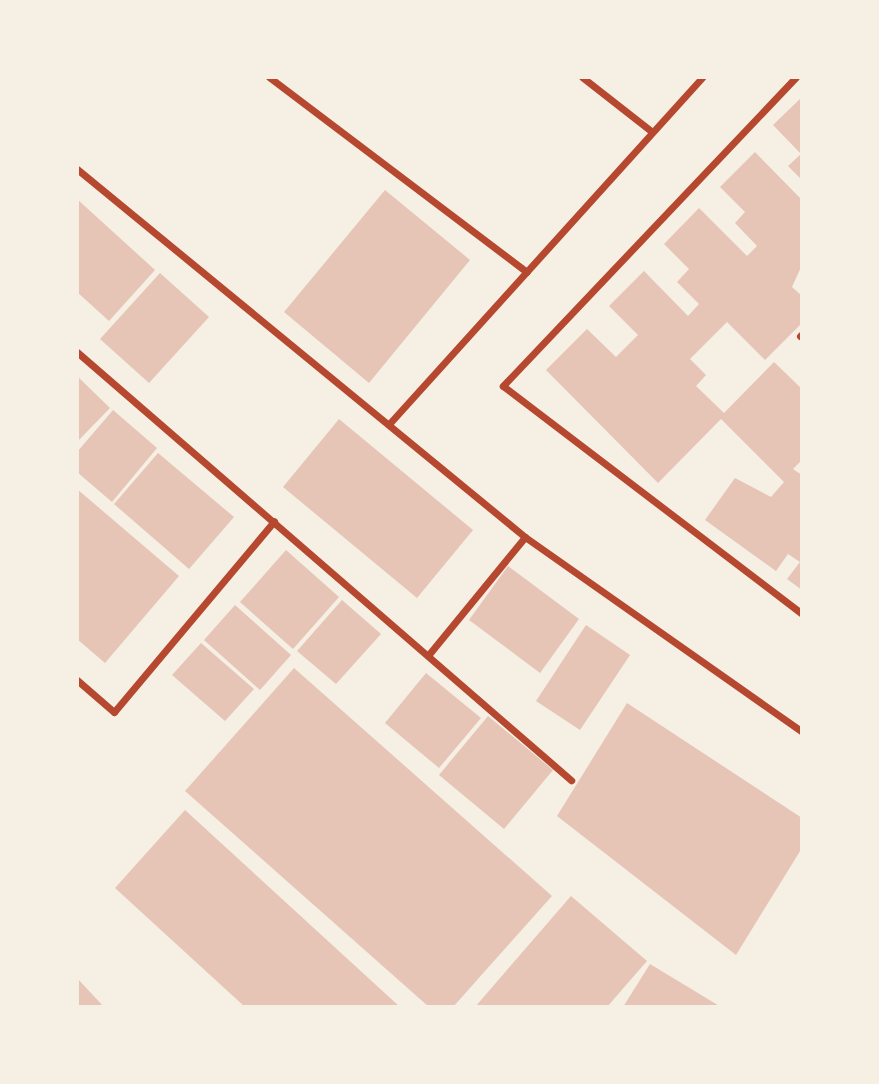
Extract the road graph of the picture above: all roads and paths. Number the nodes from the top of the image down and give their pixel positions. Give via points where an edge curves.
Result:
1 (269, 77) edge
2 (582, 77) edge
3 (702, 77) edge
4 (796, 77) edge
5 (651, 131) junction
6 (77, 169) edge
7 (527, 272) junction
8 (77, 352) edge
9 (389, 424) junction
10 (274, 521) junction
11 (525, 537) junction
12 (802, 614) edge
13 (430, 653) junction
14 (77, 680) edge
15 (802, 732) edge
16 (571, 780) dead end

1 - 7 street
2 - 5 street
3 - 5 street
4 - 12 street via 503,386
5 - 7 street
6 - 9 street
7 - 9 street
8 - 10 street
9 - 11 street
10 - 13 street
10 - 14 street via 114,712
11 - 13 street
11 - 15 street
13 - 16 street

